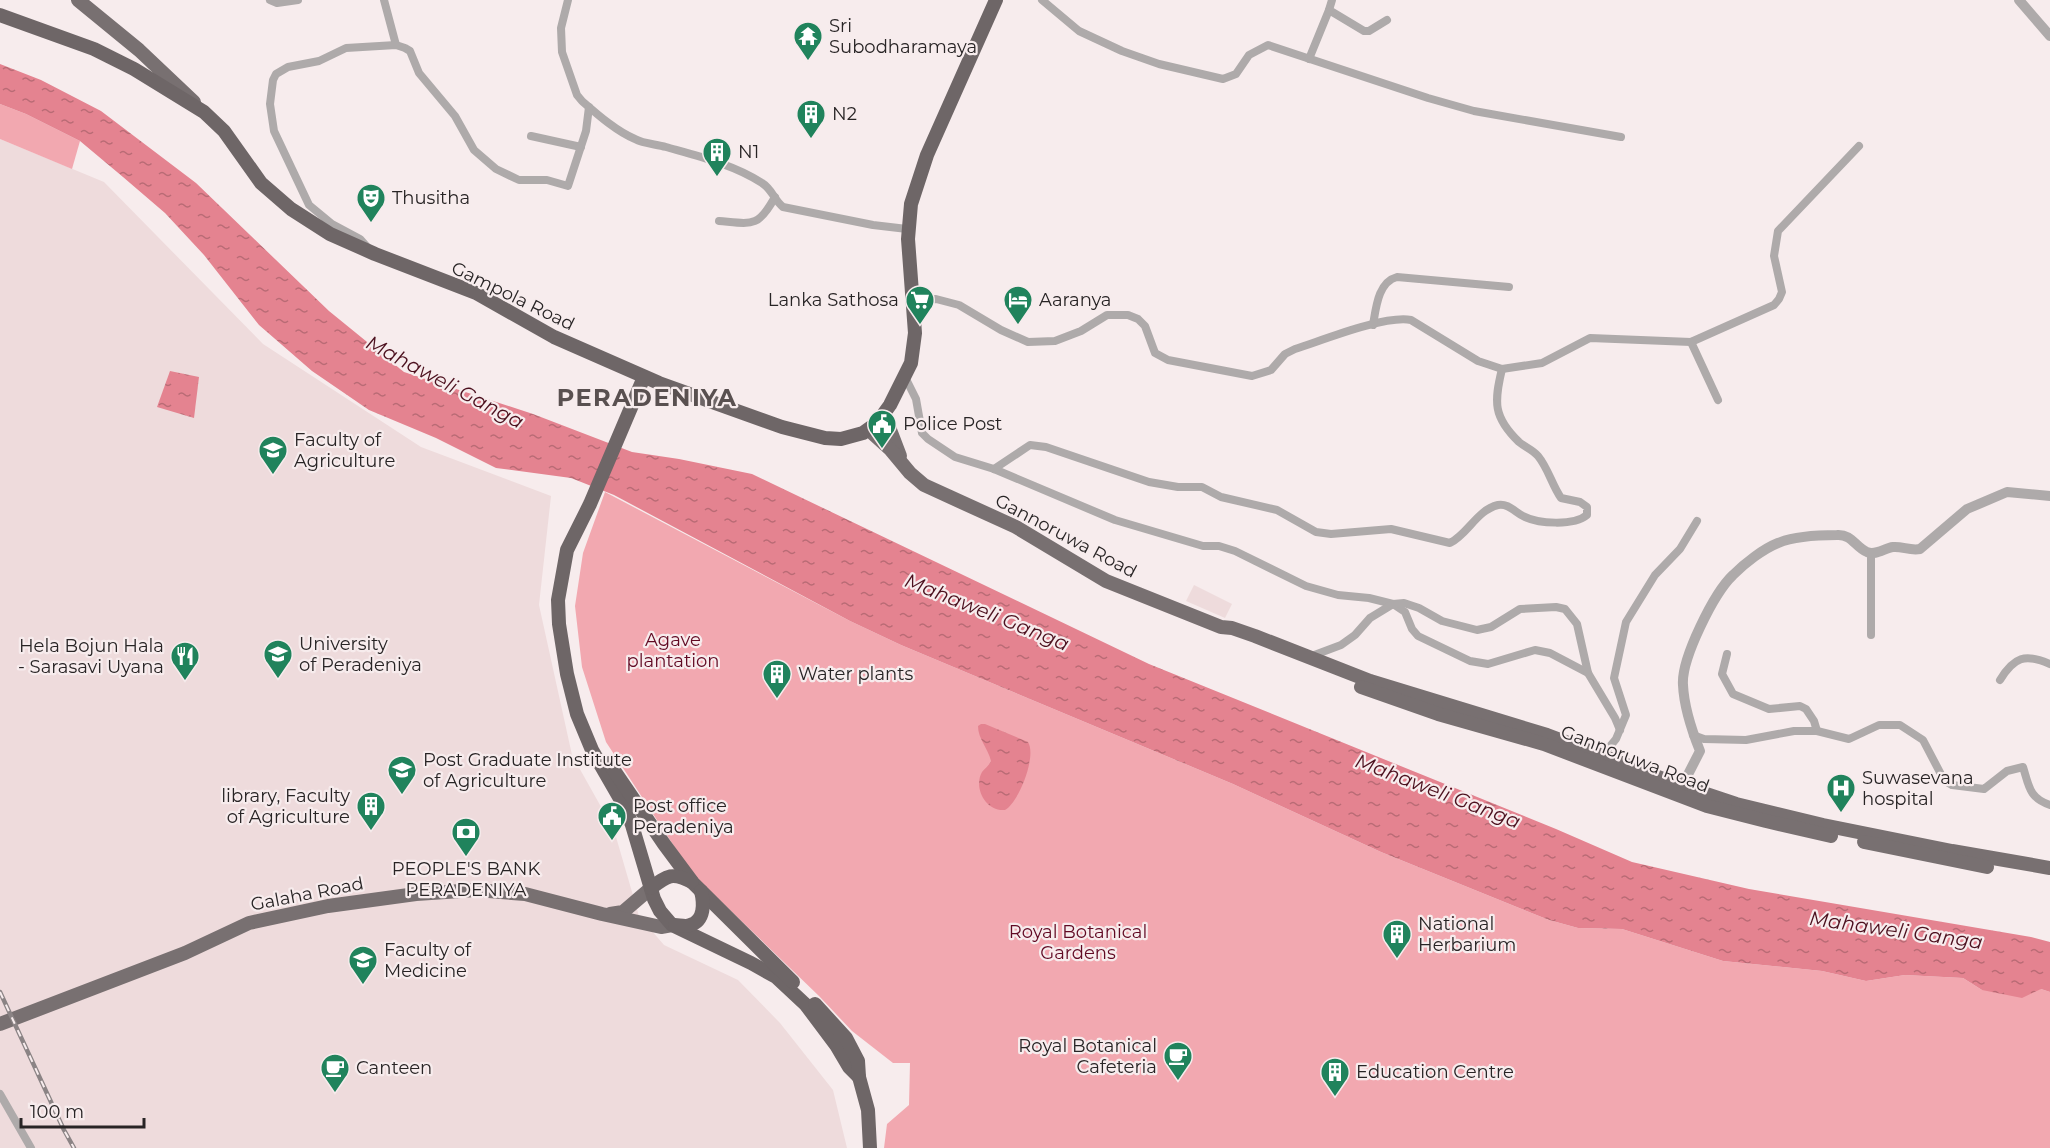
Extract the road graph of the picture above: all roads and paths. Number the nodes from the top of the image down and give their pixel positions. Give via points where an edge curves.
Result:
1 (78, 0) edge
2 (270, 0) edge
3 (298, 0) edge
4 (384, 0) edge
5 (568, 0) edge
6 (996, 0) edge
7 (1042, 0) edge
8 (1332, 0) edge
9 (2019, 0) edge
10 (1329, 10) junction
11 (0, 15) edge
12 (1387, 20) dead end
13 (2050, 36) edge
14 (396, 45) junction
15 (1310, 59) junction
16 (589, 107) junction
17 (204, 112) junction
18 (531, 136) dead end
19 (1620, 137) dead end
20 (1859, 146) dead end
21 (581, 147) junction
22 (775, 197) junction
23 (719, 221) dead end
24 (907, 229) junction
25 (375, 254) junction
26 (1509, 287) dead end
27 (914, 300) junction
28 (1373, 325) junction
29 (1691, 342) junction
30 (1502, 369) junction
31 (644, 377) junction
32 (905, 377) junction
33 (1718, 400) dead end
34 (884, 414) junction
35 (869, 430) junction
36 (903, 464) junction
37 (994, 469) junction
38 (2050, 496) edge
39 (590, 504) junction
40 (1697, 521) dead end
41 (1871, 554) junction
42 (1393, 604) junction
43 (1221, 627) junction
44 (1871, 635) dead end
45 (1726, 654) dead end
46 (1308, 657) junction
47 (2050, 664) edge
48 (1588, 673) junction
49 (2000, 680) dead end
50 (1511, 729) junction
51 (1620, 730) junction
52 (1817, 731) junction
53 (1693, 735) junction
54 (1602, 756) junction
55 (1679, 791) junction
56 (2050, 805) edge
57 (2050, 868) edge
58 (2050, 877) edge
59 (697, 887) junction
60 (651, 888) junction
61 (602, 914) junction
62 (672, 925) junction
63 (1, 1024) edge
64 (859, 1077) junction
65 (0, 1094) edge
66 (31, 1148) edge
67 (870, 1148) edge

1 - 17 main road via 139,50
2 - 3 street
4 - 14 street
5 - 16 street via 561,28 562,52 577,95
6 - 24 highway via 921,169
7 - 15 street via 1079,31 1122,51 1223,79 1236,74 1250,55 1268,45
8 - 10 street
9 - 13 street
10 - 12 street via 1367,32
10 - 15 street
11 - 17 highway, Gampola Road via 94,49
14 - 21 street via 410,51 419,73 455,116 474,150 496,169 519,180 547,180 568,186
14 - 25 street via 346,48 319,61 288,67 273,80 270,104 274,131 309,205 332,224 360,239
15 - 19 street via 1474,111
16 - 21 street
16 - 22 street via 636,140 736,170 762,182
17 - 25 highway, Gampola Road via 224,131 261,183 291,209 330,234
18 - 21 street
20 - 29 street via 1778,231 1774,256 1782,292 1774,305
22 - 23 street via 759,220
22 - 24 street via 783,207
24 - 27 highway
25 - 31 highway, Gampola Road via 476,293 554,337
26 - 28 street via 1396,277 1385,284
27 - 28 street via 936,299 959,305 1028,342 1055,341 1107,315 1128,315 1145,327 1155,353 1168,360 1252,376 1271,370 1295,349
27 - 32 highway via 915,343
28 - 30 street via 1411,320 1478,361
29 - 30 street via 1590,338 1542,363
29 - 33 street
30 - 37 street via 1496,409 1503,423 1536,455 1561,498 1587,507 1587,515 1581,520 1541,523 1523,517 1509,506 1498,505 1479,515 1461,538 1450,543 1391,529 1330,534 1316,532 1277,510 1221,497 1202,487 1149,482 1046,447 1030,445
31 - 35 highway, Gampola Road via 808,435 841,439
31 - 39 highway
32 - 34 highway
32 - 37 street via 916,399 922,433 955,457
34 - 35 highway
34 - 36 main road, Gannoruwa Road
35 - 36 main road, Gannoruwa Road
36 - 43 main road, Gannoruwa Road via 924,485 1016,527 1106,581
37 - 42 street via 1115,520 1234,551 1306,586
38 - 41 street via 2007,492 1966,509 1920,549 1893,547
39 - 59 highway via 574,551 566,602 583,700 607,761
39 - 60 highway via 567,550 558,600 562,644 577,714 592,750 626,809
40 - 51 street via 1680,549 1655,575 1626,622 1614,678 1626,715
41 - 44 street
41 - 53 street via 1851,537 1839,534 1794,538 1771,547 1732,576 1702,619 1689,653 1682,683
42 - 46 street via 1370,618 1341,645
42 - 48 street via 1405,612 1418,636 1470,661 1488,664 1535,650 1550,653
42 - 48 street via 1404,603 1442,621 1477,630 1491,627 1520,609 1564,609 1577,624
43 - 46 main road, Gannoruwa Road
43 - 50 main road, Gannoruwa Road via 1242,640 1378,694 1438,714
45 - 52 street via 1722,674 1733,694 1769,709 1800,706 1806,709
46 - 50 main road, Gannoruwa Road
47 - 49 street via 2037,658 2022,658 2009,665
48 - 51 street
50 - 54 main road, Gannoruwa Road via 1568,742
50 - 55 main road, Gannoruwa Road
51 - 54 street
52 - 53 street via 1746,740
52 - 56 street via 1849,739 1879,725 1900,724 1923,740 1944,780 1952,785 1984,789 2007,771 2023,767 2032,794
53 - 55 street via 1700,751
54 - 55 main road, Gannoruwa Road
55 - 57 main road, Gannoruwa Road via 1942,849
55 - 58 main road, Gannoruwa Road via 1732,813 1806,831
59 - 60 highway via 679,875 669,876
59 - 62 highway via 703,912 690,926
59 - 64 highway via 846,1038 858,1061
60 - 61 main road via 623,912
60 - 62 highway via 660,912
61 - 62 main road, Galaha Road via 661,927
61 - 63 main road, Galaha Road via 525,894 476,890 328,906 249,923 185,953
62 - 64 highway via 776,977 806,1005
64 - 67 highway via 868,1110
65 - 66 street

